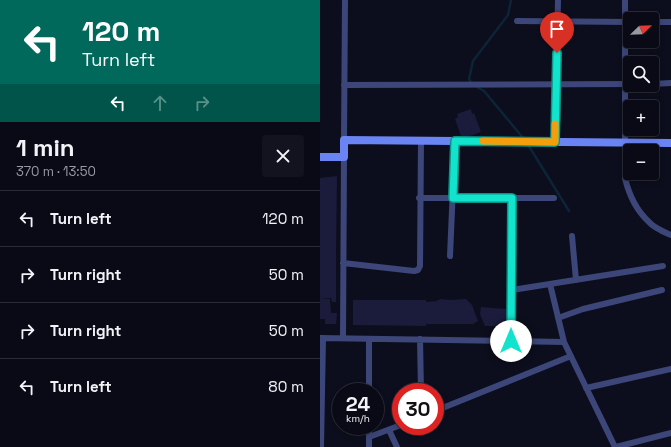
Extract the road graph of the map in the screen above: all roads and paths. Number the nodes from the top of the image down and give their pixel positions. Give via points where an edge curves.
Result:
1 (345, 0) edge
2 (558, 0) edge
3 (625, 0) edge
4 (626, 12) edge
5 (517, 21) dead end
6 (557, 21) junction
7 (623, 22) edge
8 (659, 22) edge
9 (671, 22) edge
10 (556, 84) junction
11 (623, 84) edge
12 (659, 84) edge
13 (671, 84) edge
14 (344, 86) junction
15 (627, 92) edge
16 (344, 140) junction
17 (421, 141) junction
18 (455, 141) junction
19 (555, 142) junction
20 (625, 142) junction
21 (671, 143) edge
22 (320, 157) edge
23 (344, 157) junction
24 (419, 198) junction
25 (453, 198) junction
26 (512, 198) junction
27 (554, 198) dead end
28 (671, 235) edge
29 (572, 236) dead end
30 (450, 256) dead end
31 (343, 263) junction
32 (663, 266) dead end
33 (576, 280) junction
34 (550, 284) junction
35 (512, 290) junction
36 (662, 290) dead end
37 (558, 318) junction
38 (321, 338) edge
39 (343, 338) junction
40 (369, 339) junction
41 (420, 340) junction
42 (511, 341) junction
43 (564, 342) junction
44 (571, 356) junction
45 (671, 369) edge
46 (369, 383) edge
47 (420, 383) edge
48 (586, 388) junction
49 (444, 407) edge
50 (392, 428) edge
51 (389, 430) junction
52 (671, 433) edge
53 (369, 437) joint
54 (321, 447) edge
55 (369, 447) edge
56 (397, 447) edge
57 (615, 447) edge

1 - 14 street
2 - 6 street
3 - 4 street
5 - 6 street
6 - 7 street
6 - 10 street
8 - 9 street
10 - 11 street
10 - 14 street
10 - 19 street
12 - 13 street
14 - 16 street
15 - 20 street
16 - 17 street
16 - 23 street
17 - 18 street
17 - 24 street
18 - 19 street
18 - 25 street
19 - 20 street
20 - 21 street
20 - 28 street via 625,178 628,192 634,204 650,223
22 - 23 street
23 - 31 street
24 - 25 street
24 - 31 street via 418,270
25 - 26 street
25 - 30 street
26 - 27 street
26 - 35 street
29 - 33 street
31 - 39 street
32 - 33 street
33 - 34 street
34 - 35 street
34 - 37 street
35 - 42 street
36 - 37 street via 583,309
37 - 43 street
38 - 39 street
38 - 54 street
39 - 40 street
40 - 41 street
40 - 46 street
41 - 42 street
41 - 47 street
42 - 43 street
43 - 44 street
44 - 48 street
44 - 49 street
45 - 48 street
48 - 57 street
50 - 51 street
51 - 53 street
51 - 56 street
52 - 57 street
53 - 55 street

